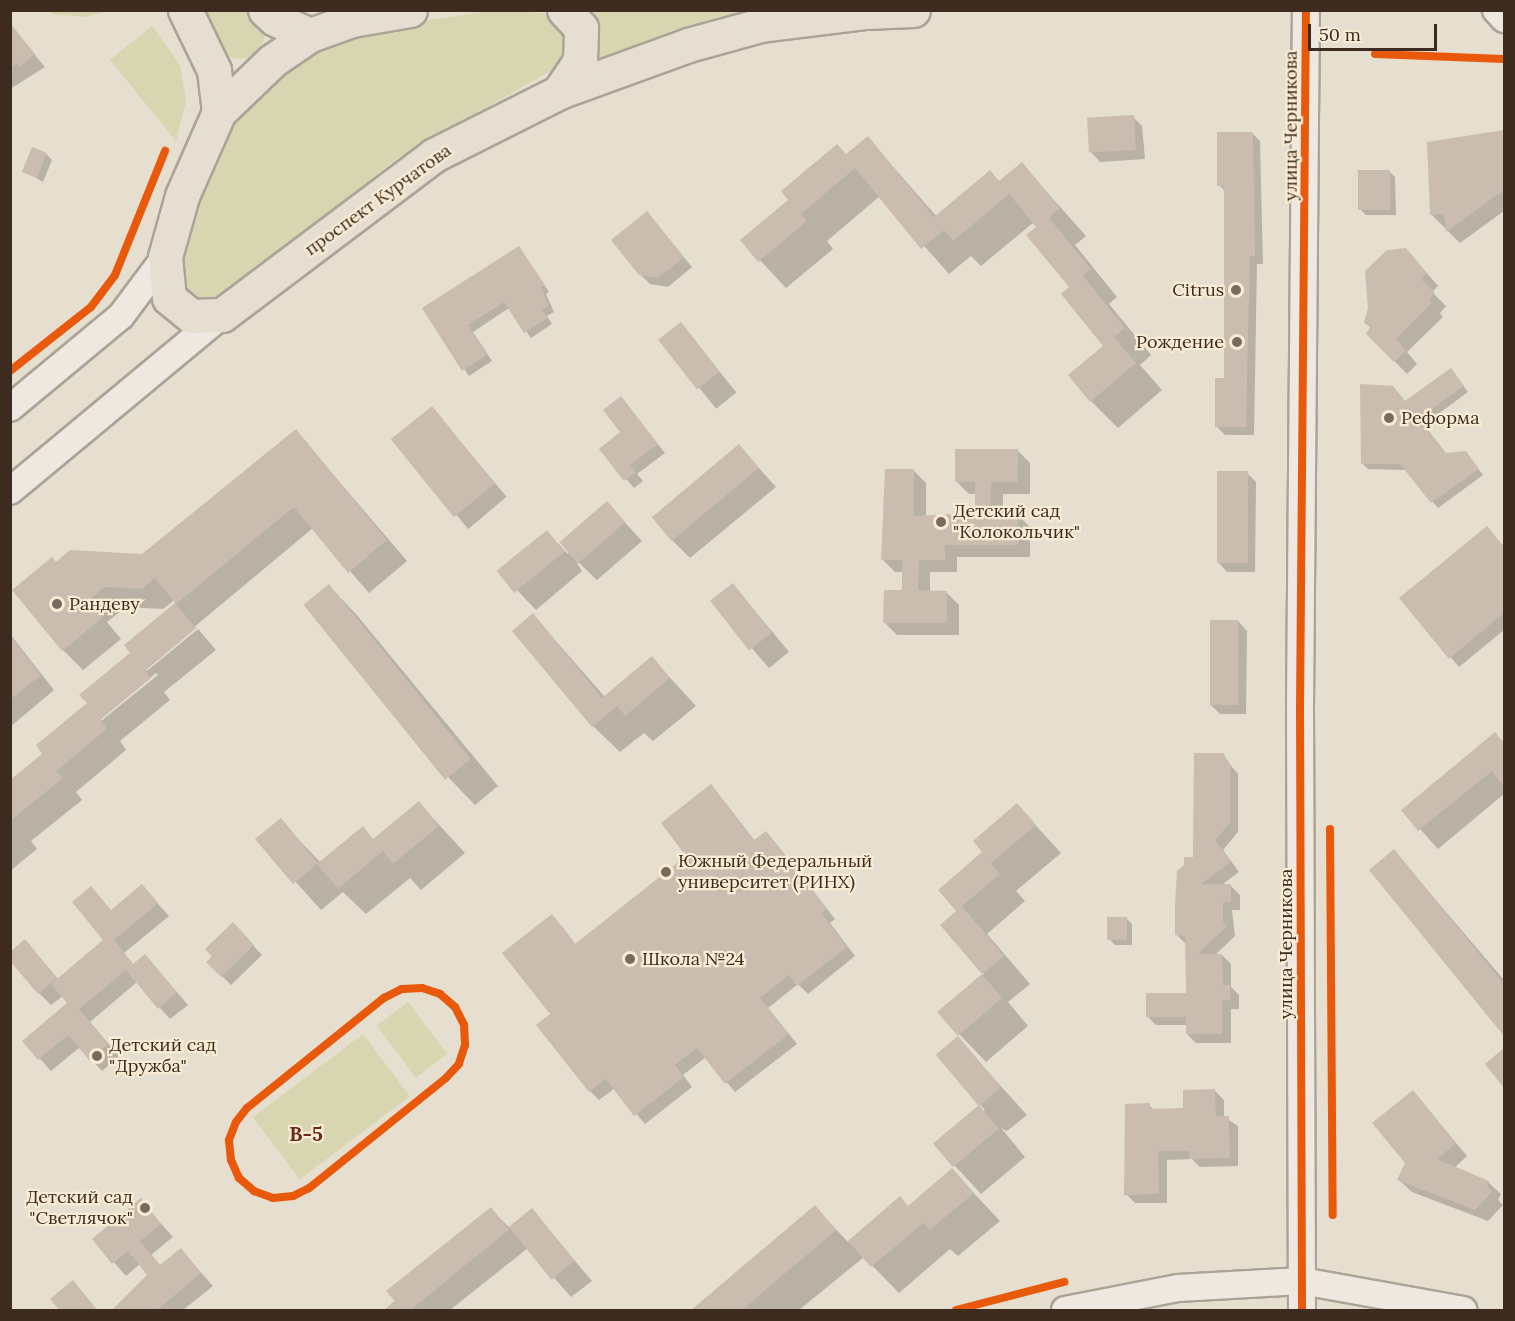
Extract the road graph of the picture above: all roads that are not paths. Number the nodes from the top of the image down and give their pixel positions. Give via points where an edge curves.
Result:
1 (185, 10) edge
2 (265, 10) edge
3 (410, 10) edge
4 (564, 10) edge
5 (913, 10) edge
6 (1296, 10) edge
7 (1306, 10) edge
8 (1496, 10) edge
9 (1504, 19) edge
10 (310, 34) junction
11 (559, 92) junction
12 (219, 112) junction
13 (165, 257) junction
14 (222, 315) junction
15 (10, 408) edge
16 (10, 491) edge
17 (1297, 1297) edge
18 (1065, 1311) edge
19 (1134, 1311) edge
20 (1366, 1311) edge
21 (1463, 1311) edge

1 - 12 main road via 214,70
2 - 10 main road via 275,19
3 - 10 main road via 352,20
4 - 11 main road via 581,28 580,61
5 - 11 main road, проспект Курчатова via 761,25 688,45
6 - 17 street, улица Черникова
7 - 17 street, улица Черникова
8 - 9 street
10 - 12 main road via 272,61
11 - 14 main road, проспект Курчатова via 434,155
12 - 13 main road via 182,196
13 - 14 main road via 169,298 191,316
13 - 15 street via 121,315
14 - 16 street, проспект Курчатова
17 - 18 street via 1178,1288
17 - 19 street via 1179,1302
17 - 20 street
17 - 21 street

